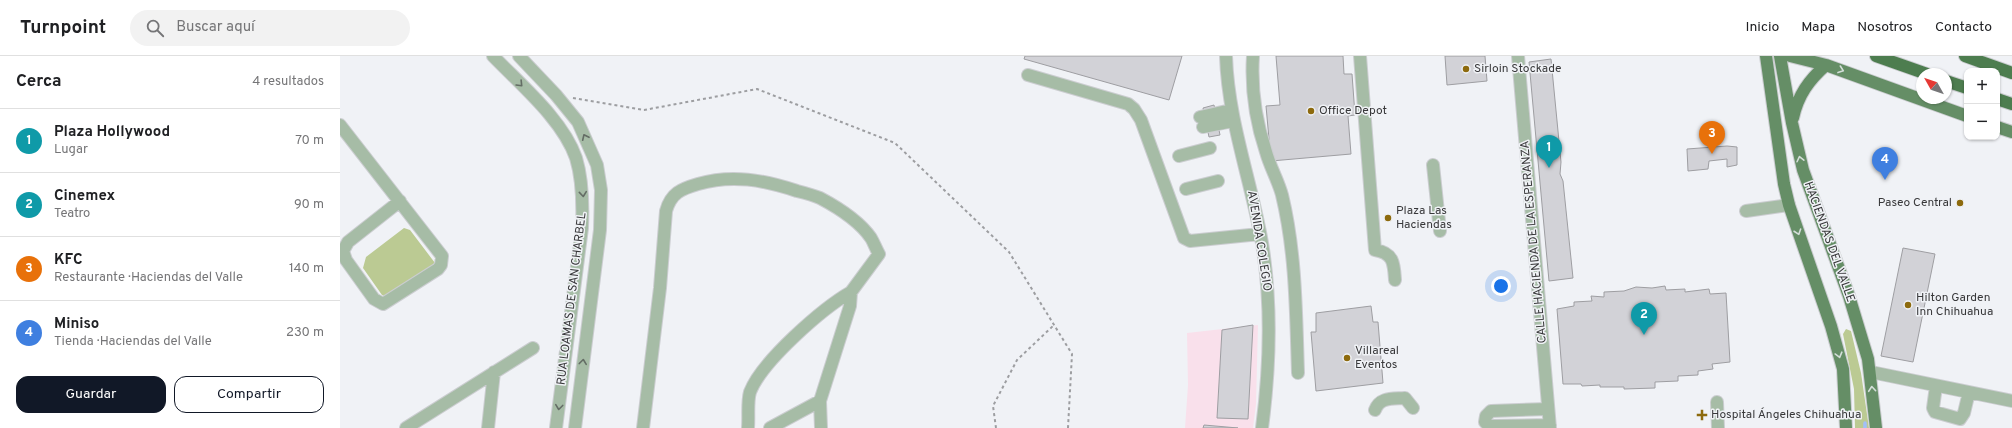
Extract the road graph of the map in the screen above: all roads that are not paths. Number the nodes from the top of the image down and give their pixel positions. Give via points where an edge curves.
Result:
1 (493, 56) edge
2 (519, 56) edge
3 (1226, 56) edge
4 (1253, 56) edge
5 (1360, 56) edge
6 (1518, 56) edge
7 (1766, 56) edge
8 (1780, 56) edge
9 (1790, 56) edge
10 (1876, 56) edge
11 (1965, 56) edge
12 (1819, 61) edge
13 (1916, 70) edge
14 (2012, 73) edge
15 (1028, 75) dead end
16 (1952, 83) edge
17 (1964, 87) edge
18 (2000, 100) edge
19 (1788, 101) junction
20 (1773, 104) junction
21 (2012, 104) edge
22 (1232, 115) junction
23 (1964, 115) edge
24 (1202, 122) dead end
25 (1792, 123) junction
26 (340, 125) edge
27 (2000, 128) edge
28 (2012, 132) edge
29 (1210, 148) dead end
30 (1179, 156) dead end
31 (1434, 165) dead end
32 (1218, 181) dead end
33 (1186, 189) dead end
34 (400, 201) junction
35 (1789, 205) junction
36 (1746, 211) dead end
37 (1440, 231) dead end
38 (1260, 234) junction
39 (1395, 280) dead end
40 (851, 292) junction
41 (533, 348) dead end
42 (494, 372) junction
43 (1871, 372) junction
44 (1298, 373) dead end
45 (1936, 386) junction
46 (1969, 392) junction
47 (2012, 400) edge
48 (820, 401) junction
49 (1717, 402) dead end
50 (1413, 408) dead end
51 (1548, 409) junction
52 (1375, 410) dead end
53 (1511, 410) junction
54 (1511, 426) junction
55 (1550, 427) edge
56 (406, 428) edge
57 (488, 428) edge
58 (556, 428) edge
59 (575, 428) edge
60 (643, 428) edge
61 (748, 428) edge
62 (770, 428) edge
63 (821, 428) edge
64 (1262, 428) edge
65 (1718, 428) edge
66 (1846, 428) edge
67 (1876, 428) edge

1 -> 58 street, RUA LOAMAS DE SAN CHARBEL via 559,127 576,158 581,181 582,228
59 -> 2 street, RUA LOAMAS DE SAN CHARBEL via 600,230 601,190 597,165 578,122
3 - 22 street, AVENIDA COLEGIO via 1226,77
4 - 44 street via 1258,118 1266,152 1282,194 1288,227 1295,286
5 - 39 street via 1375,250 1384,252 1392,260
6 - 51 street, CALLE HACIENDA DE LA ESPERANZA
7 - 20 main road, HACIENDAS DEL VALLE
8 - 19 main road, HACIENDAS DEL VALLE
9 - 12 main road
10 - 13 highway
11 - 14 highway
12 -> 23 main road
12 - 25 main road via 1797,102
15 - 38 street via 1128,104 1134,109 1141,120 1182,236 1186,240
16 - 17 highway
18 - 21 highway
19 - 20 main road
19 - 25 main road, HACIENDAS DEL VALLE
20 - 35 main road, HACIENDAS DEL VALLE
22 - 24 street
22 - 38 street, AVENIDA COLEGIO
43 -> 25 main road, HACIENDAS DEL VALLE via 1849,296 1803,170
26 - 34 street
27 - 28 main road
29 - 30 street
31 - 37 street
32 - 33 street
34 - 34 street via 348,242 343,251 346,260 374,300 383,304 442,265 442,256
35 - 36 street
35 -> 66 main road, HACIENDAS DEL VALLE via 1831,326 1843,369
38 - 64 street, AVENIDA COLEGIO via 1268,287 1269,339
40 - 48 street via 850,306
40 - 60 street via 879,254 870,238 855,222 820,198 785,187 740,178 715,179 676,192 668,201 666,211 660,288
40 - 61 street via 836,301 798,335 758,377 750,393
41 - 42 street
42 - 56 street
42 - 57 street
43 - 45 street
67 -> 43 main road, HACIENDAS DEL VALLE
45 - 46 street
45 - 46 street via 1933,408 1935,412 1960,419
46 - 47 street
48 - 62 street
48 - 63 street
49 - 65 street
50 - 52 street via 1405,398 1382,400
51 - 53 street
51 - 55 street, CALLE HACIENDA DE LA ESPERANZA
53 - 54 street
53 - 54 street via 1491,411 1485,422 1489,426
54 - 55 street

